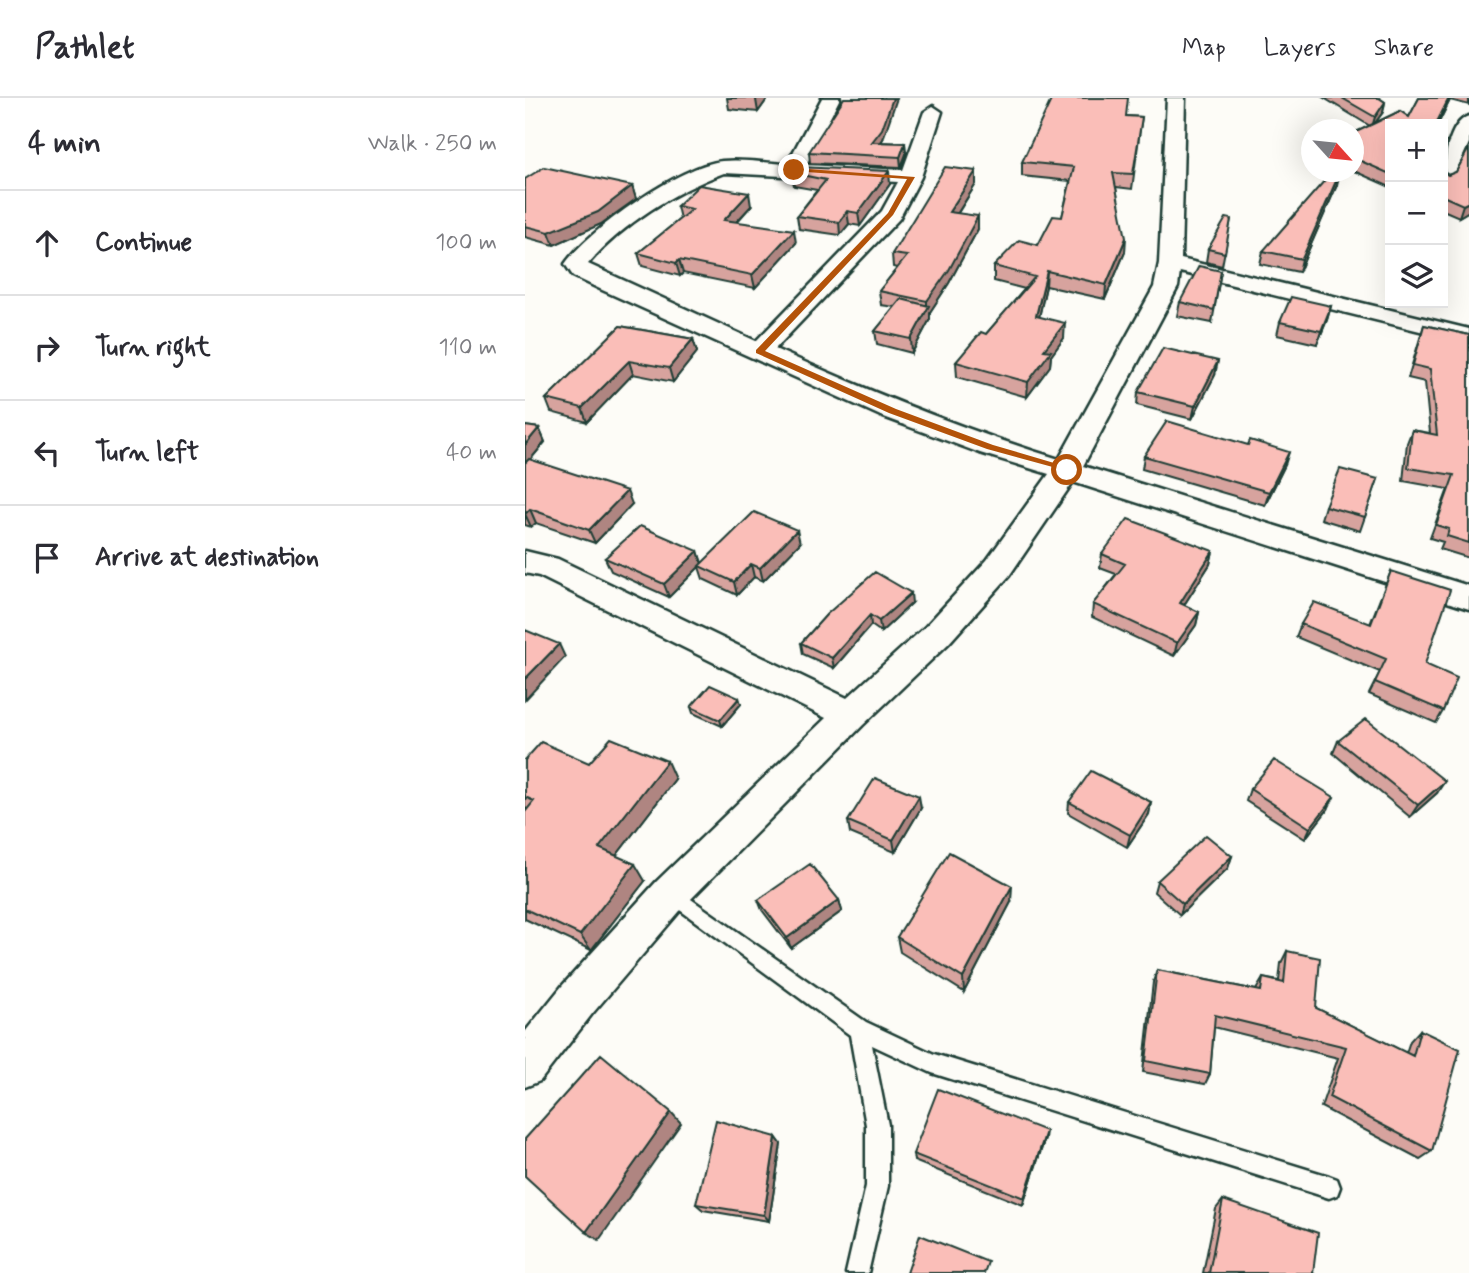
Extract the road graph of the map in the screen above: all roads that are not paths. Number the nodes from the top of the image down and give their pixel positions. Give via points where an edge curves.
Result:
1 (831, 98) edge
2 (1176, 98) edge
3 (933, 112) dead end
4 (1469, 122) edge
5 (1465, 145) edge
6 (794, 170) junction
7 (1448, 170) edge
8 (911, 177) junction
9 (1170, 263) junction
10 (1469, 336) edge
11 (759, 352) junction
12 (1067, 470) junction
13 (525, 562) edge
14 (1469, 598) edge
15 (851, 715) junction
16 (671, 893) junction
17 (859, 1029) junction
18 (525, 1066) edge
19 (1329, 1187) dead end
20 (857, 1273) edge

1 - 6 street
2 - 9 street
3 - 8 street
4 - 5 street
5 - 7 street
6 - 8 street
6 - 11 street via 722,167 704,172 609,233 576,264 581,271
8 - 11 street via 891,214
9 - 10 street
9 - 12 street via 1166,287
11 - 12 street via 892,411
12 - 14 street
12 - 15 street via 998,568 937,635
13 - 15 street via 547,567
15 - 16 street
16 - 17 lane
16 - 18 street
17 - 19 lane via 932,1063
17 - 20 lane via 877,1125 877,1186

